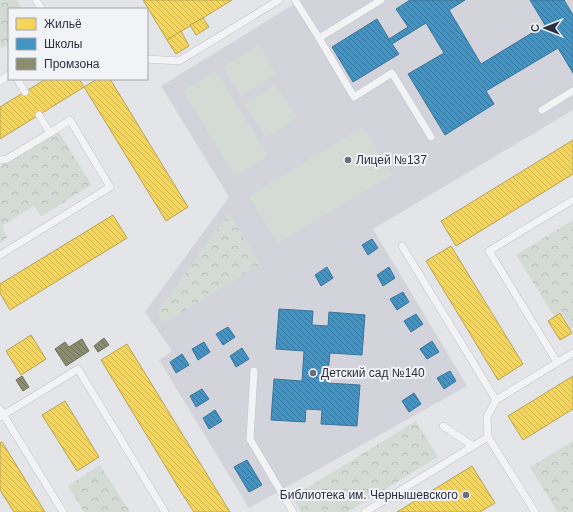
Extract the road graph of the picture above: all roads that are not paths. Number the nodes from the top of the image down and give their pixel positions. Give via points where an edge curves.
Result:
1 (279, 0) edge
2 (295, 0) edge
3 (381, 0) edge
4 (319, 38) junction
5 (148, 58) edge
6 (18, 80) edge
7 (573, 91) edge
8 (25, 92) dead end
9 (542, 110) dead end
10 (39, 115) dead end
11 (50, 133) junction
12 (431, 137) dead end
13 (0, 160) edge
14 (573, 200) edge
15 (402, 246) dead end
16 (0, 255) edge
17 (573, 353) edge
18 (557, 362) junction
19 (254, 371) dead end
20 (496, 400) junction
21 (1, 414) edge
22 (443, 426) dead end
23 (488, 437) junction
24 (473, 446) junction
25 (63, 512) edge
26 (165, 512) edge
27 (293, 512) edge
28 (365, 512) edge
29 (534, 512) edge

1 - 5 lane via 179,61
2 - 4 lane
3 - 4 lane
4 - 12 lane via 354,97 392,73
6 - 8 lane
7 - 9 lane
10 - 11 lane
11 - 13 lane
11 - 16 lane via 70,120 110,187
14 - 18 lane via 489,251
15 - 20 lane
17 - 18 lane
18 - 20 lane
19 - 27 lane via 250,439
20 - 23 lane via 487,417
21 - 25 lane
21 - 26 lane via 78,369
22 - 24 lane
23 - 24 lane
23 - 29 lane
24 - 28 lane

